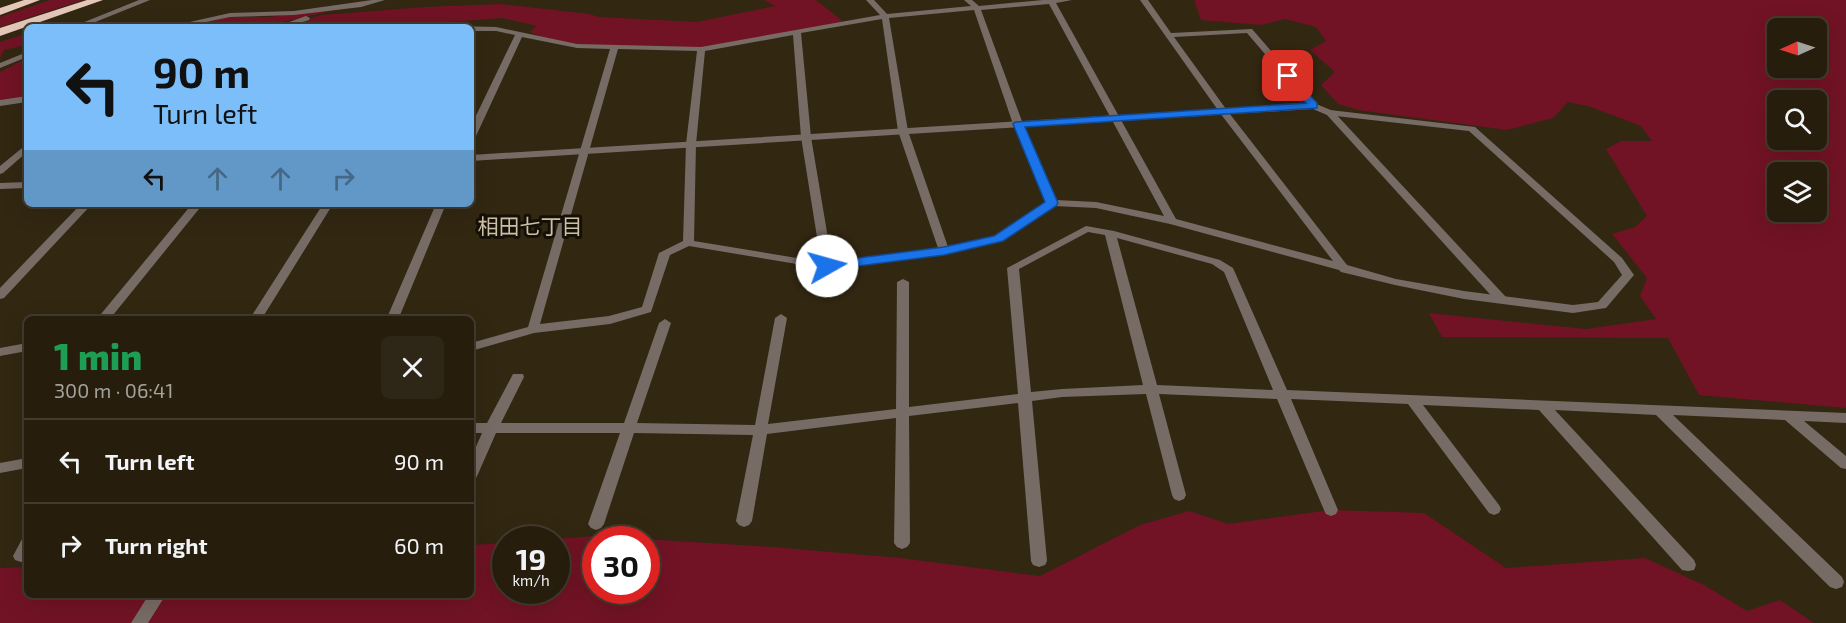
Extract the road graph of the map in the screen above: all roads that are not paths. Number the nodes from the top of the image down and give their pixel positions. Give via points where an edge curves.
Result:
1 (35, 0) edge
2 (98, 0) edge
3 (146, 0) edge
4 (381, 0) edge
5 (870, 0) edge
6 (968, 0) edge
7 (1068, 0) edge
8 (1144, 0) edge
9 (1051, 1) edge
10 (368, 3) junction
11 (977, 8) junction
12 (0, 12) edge
13 (885, 16) junction
14 (24, 24) edge
15 (24, 24) edge
16 (84, 24) edge
17 (186, 24) edge
18 (285, 24) edge
19 (474, 26) edge
20 (0, 32) edge
21 (797, 32) junction
22 (520, 33) junction
23 (1170, 36) junction
24 (614, 48) junction
25 (701, 49) junction
26 (24, 55) edge
27 (0, 66) edge
28 (24, 99) edge
29 (0, 103) edge
30 (1314, 106) junction
31 (1223, 111) junction
32 (1330, 113) junction
33 (1113, 118) junction
34 (1018, 124) junction
35 (474, 130) edge
36 (903, 131) junction
37 (806, 137) junction
38 (690, 144) junction
39 (24, 150) edge
40 (584, 150) junction
41 (474, 158) edge
42 (0, 171) edge
43 (24, 184) edge
44 (0, 186) edge
45 (1052, 203) junction
46 (84, 207) edge
47 (196, 207) edge
48 (326, 207) edge
49 (440, 207) edge
50 (1172, 221) junction
51 (1110, 233) junction
52 (688, 243) junction
53 (944, 251) junction
54 (827, 266) junction
55 (1345, 270) junction
56 (903, 282) dead end
57 (0, 295) edge
58 (1501, 299) junction
59 (105, 316) edge
60 (258, 316) edge
61 (394, 316) edge
62 (782, 318) dead end
63 (665, 323) dead end
64 (533, 329) junction
65 (474, 346) edge
66 (24, 348) edge
67 (0, 352) edge
68 (518, 377) dead end
69 (1151, 389) junction
70 (1281, 395) junction
71 (1026, 398) junction
72 (1412, 400) junction
73 (1542, 405) junction
74 (1659, 410) junction
75 (901, 413) junction
76 (1789, 416) junction
77 (1846, 418) edge
78 (474, 428) edge
79 (629, 428) junction
80 (491, 429) junction
81 (761, 430) junction
82 (24, 464) edge
83 (1846, 464) edge
84 (474, 467) edge
85 (0, 468) edge
86 (1179, 495) dead end
87 (1494, 508) dead end
88 (1331, 510) dead end
89 (744, 521) dead end
90 (596, 524) dead end
91 (902, 543) dead end
92 (1039, 561) dead end
93 (1688, 565) dead end
94 (1836, 582) dead end
95 (156, 598) edge
96 (139, 623) edge

1 - 12 highway
2 - 14 highway
3 - 16 street
4 - 10 street
5 - 13 street
6 - 11 street
7 - 9 street
8 - 23 street
9 - 11 street
9 - 33 street
10 - 17 street via 294,13 230,15
10 - 18 street
11 - 13 street
11 - 34 street
13 - 21 street
13 - 36 street
15 - 20 highway
19 - 22 street
21 - 25 street
21 - 37 street
22 - 24 street via 577,46
22 - 35 street
23 - 30 street via 1249,31
23 - 31 street
24 - 25 street
24 - 40 street
25 - 38 street
26 - 27 street
28 - 29 street
30 - 31 street
30 - 32 street
31 - 33 street
31 - 55 street
32 - 58 street
32 - 58 street via 1472,129 1618,260 1628,275 1602,305 1573,309
33 - 34 street
33 - 50 street
34 - 36 street
34 - 45 street
36 - 37 street
36 - 53 street
37 - 38 street
37 - 54 street
38 - 40 street
38 - 52 street
39 - 42 street
40 - 41 street
40 - 64 street
43 - 44 street
45 - 50 street via 1096,205
45 - 53 street via 998,238
46 - 57 street
47 - 59 street
48 - 60 street
49 - 61 street
50 - 55 street
51 - 69 street
51 - 70 street via 1216,262 1229,270
51 - 71 street via 1086,229 1013,268
52 - 54 street
52 - 64 street via 665,253 646,309 610,320
53 - 54 street
55 - 58 street
56 - 75 street
62 - 81 street
63 - 79 street
64 - 65 street
66 - 67 street
68 - 80 street
69 - 70 street
69 - 71 street
69 - 86 street
70 - 72 street
70 - 88 street
71 - 75 street
71 - 92 street
72 - 73 street
72 - 87 street
73 - 74 street
73 - 93 street
74 - 76 street
74 - 94 street
75 - 81 street
75 - 91 street
76 - 77 street
76 - 83 street
78 - 80 street
79 - 80 street
79 - 81 street
79 - 90 street
80 - 84 street
81 - 89 street
82 - 85 street
95 - 96 street

